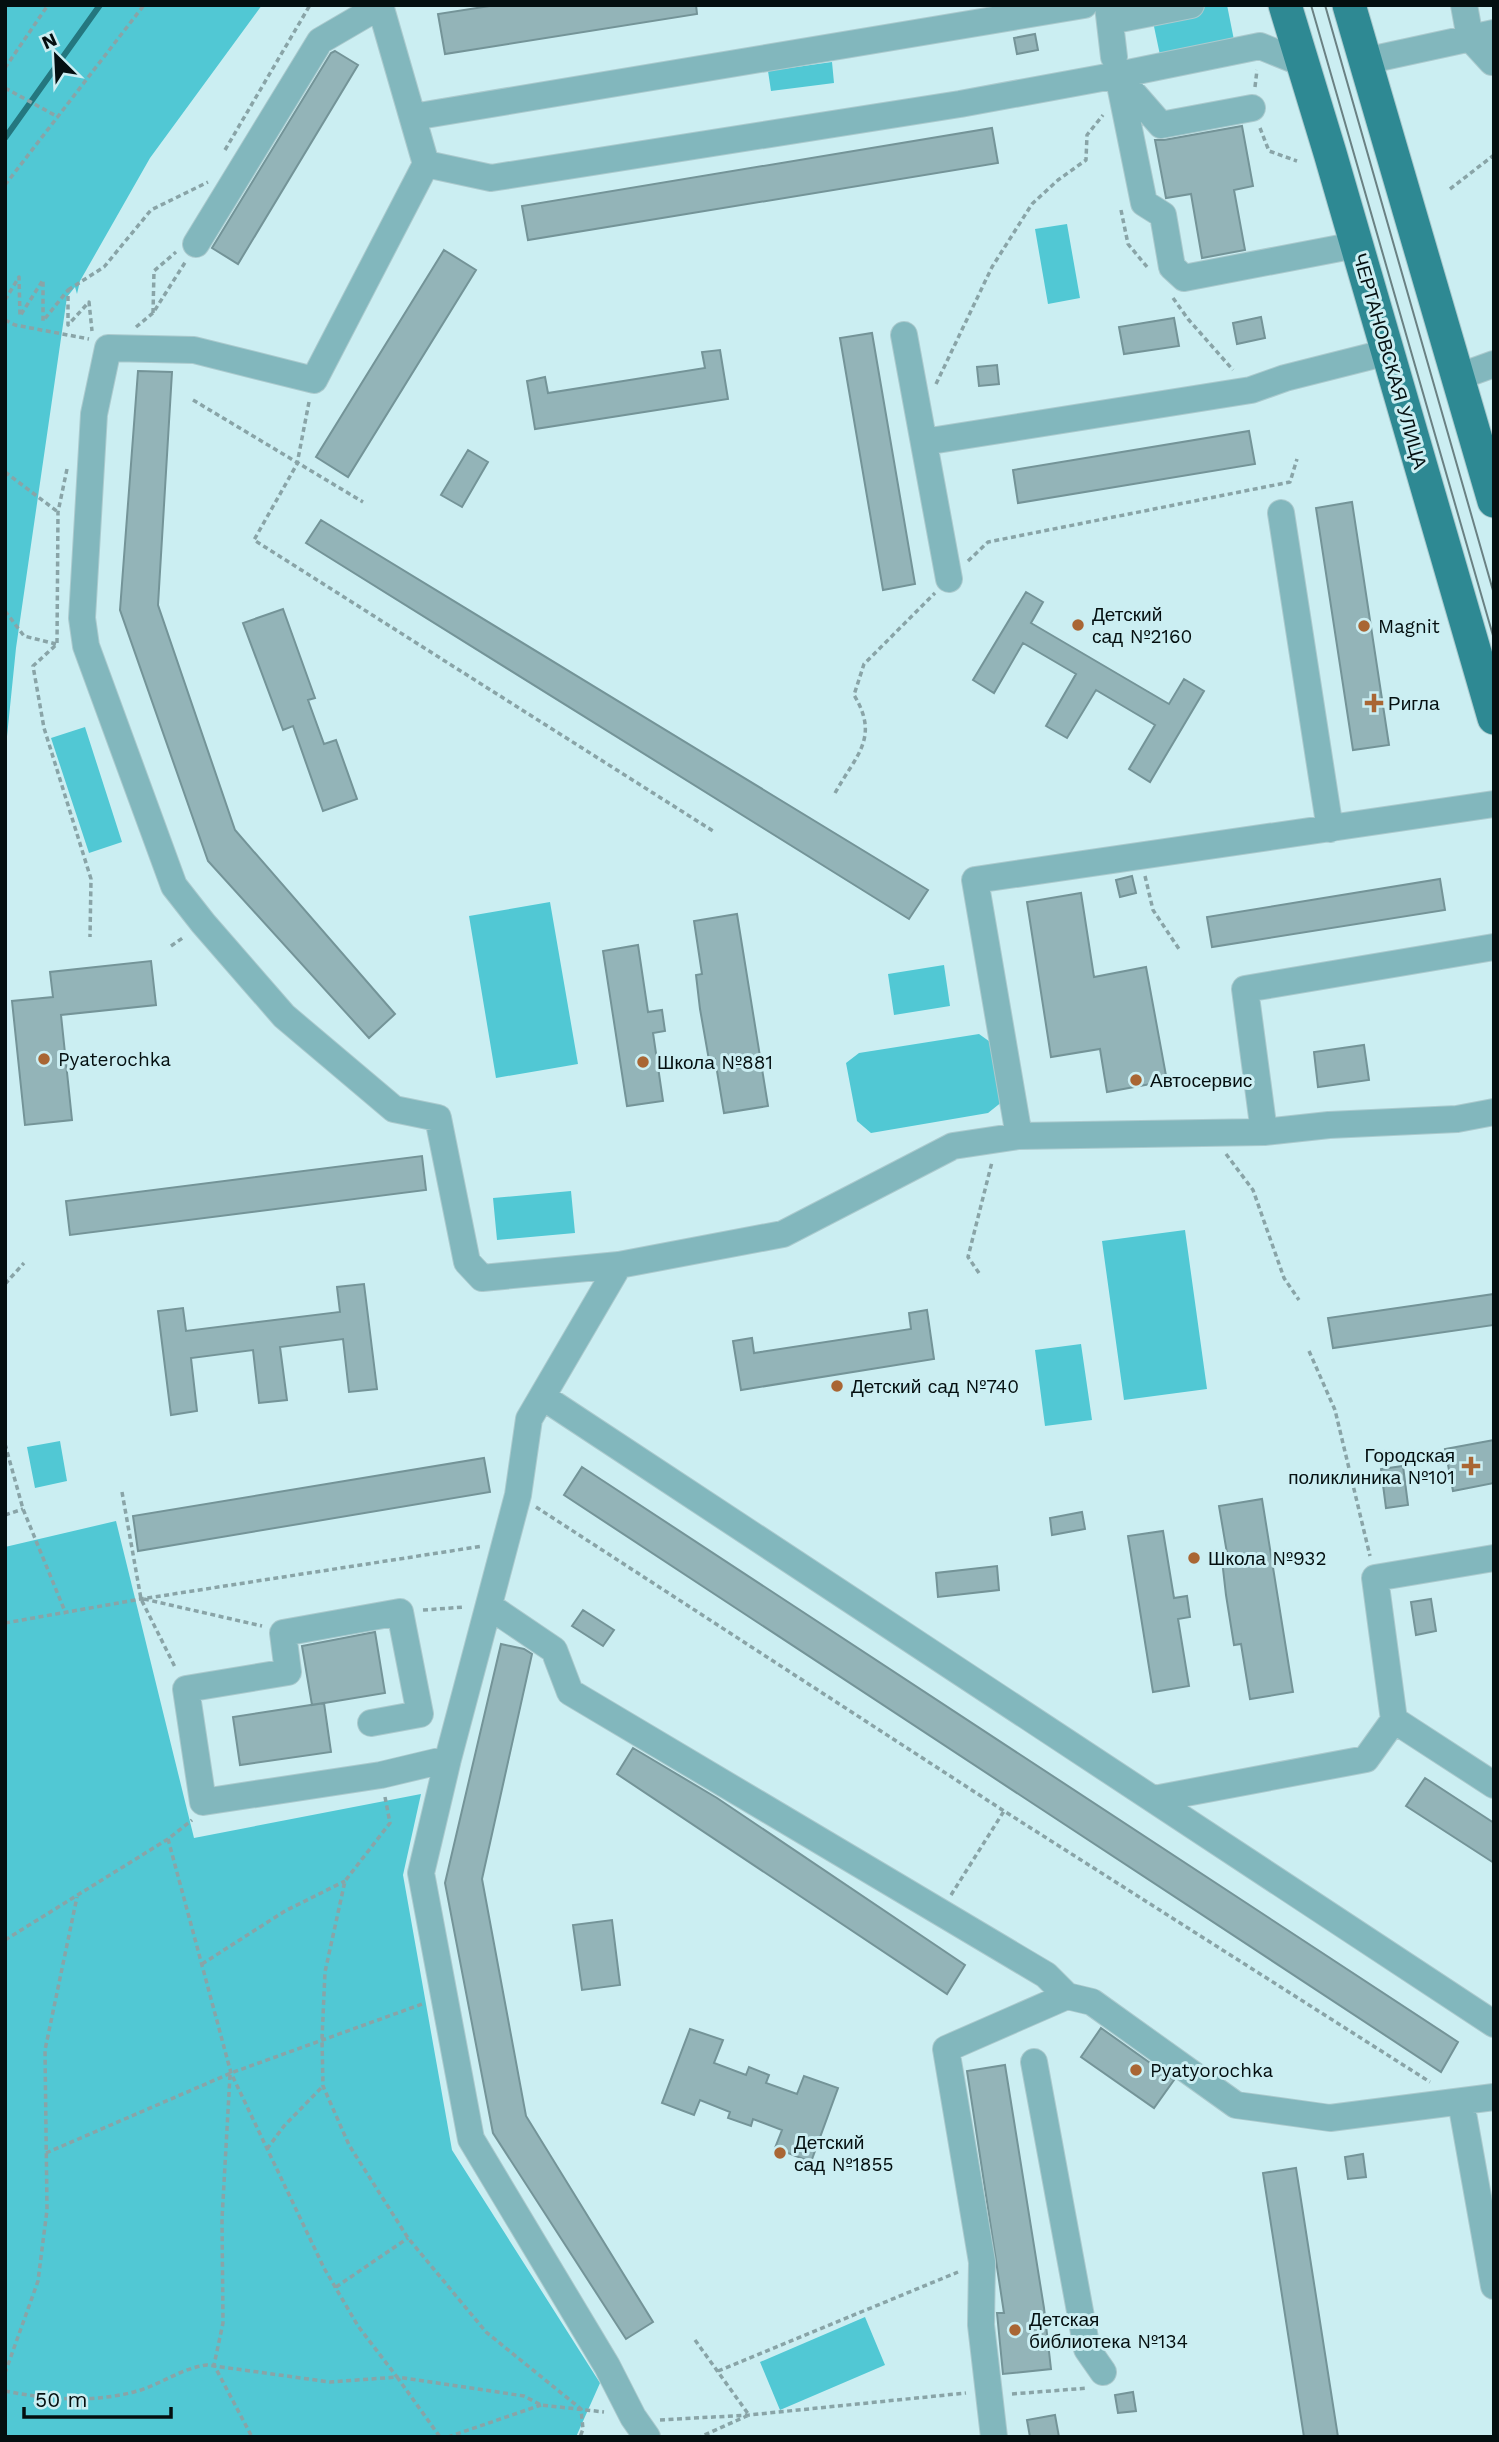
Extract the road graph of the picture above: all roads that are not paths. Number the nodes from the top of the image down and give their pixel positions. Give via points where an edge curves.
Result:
1 (1084, 5) edge
2 (1191, 5) edge
3 (1285, 5) edge
4 (1349, 5) edge
5 (1464, 5) edge
6 (380, 6) edge
7 (1109, 13) edge
8 (1482, 36) edge
9 (1365, 61) junction
10 (1494, 62) edge
11 (1302, 63) junction
12 (1116, 66) junction
13 (1252, 108) road end
14 (413, 117) junction
15 (426, 164) junction
16 (196, 244) road end
17 (1356, 245) junction
18 (904, 335) dead end
19 (1388, 352) junction
20 (1494, 364) edge
21 (1458, 377) junction
22 (922, 430) junction
23 (1494, 501) edge
24 (1282, 513) dead end
25 (949, 579) road end
26 (1494, 718) edge
27 (1494, 804) edge
28 (1330, 830) junction
29 (1494, 947) edge
30 (1494, 1112) edge
31 (1264, 1132) junction
32 (1019, 1136) junction
33 (619, 1265) junction
34 (543, 1397) junction
35 (1494, 1558) edge
36 (489, 1606) junction
37 (463, 1706) junction
38 (420, 1714) junction
39 (1394, 1720) junction
40 (371, 1723) dead end
41 (448, 1759) junction
42 (1494, 1785) edge
43 (1154, 1799) junction
44 (1067, 1996) junction
45 (1494, 2024) edge
46 (1034, 2062) dead end
47 (1494, 2097) edge
48 (1461, 2102) junction
49 (1494, 2286) edge
50 (1099, 2380) road end
51 (640, 2427) edge
52 (994, 2437) edge

1 - 14 lane
2 - 7 lane
3 - 11 main road, ЧЕРТАНОВСКАЯ УЛИЦА
4 - 9 main road
5 - 8 lane
6 - 14 lane
6 - 16 lane via 320,41
7 - 12 lane
8 - 9 lane
8 - 10 lane
9 - 21 main road
11 - 12 lane via 1259,46
11 - 17 main road, ЧЕРТАНОВСКАЯ УЛИЦА
12 - 13 lane via 1161,125
12 - 15 lane via 960,104 491,178
12 - 17 lane via 1144,202 1163,215 1172,267 1184,278
14 - 15 lane
15 - 33 lane via 314,380 194,350 108,348 94,414 82,618 86,646 174,886 284,1016 394,1109 438,1118 467,1262 482,1278
17 - 19 main road, ЧЕРТАНОВСКАЯ УЛИЦА
18 - 22 lane
19 - 22 lane via 1251,390
19 - 26 main road, ЧЕРТАНОВСКАЯ УЛИЦА
20 - 21 lane
21 - 23 main road
22 - 25 lane
24 - 28 lane
27 - 28 lane
28 - 32 lane via 975,880
29 - 31 lane via 1245,989
30 - 31 lane via 1457,1119
31 - 32 lane
32 - 33 lane via 953,1146 783,1234
33 - 34 lane
34 - 36 lane via 529,1419 518,1495
34 - 43 lane
35 - 39 lane via 1375,1578
36 - 37 lane
36 - 44 lane via 554,1650 570,1692 1046,1975
37 - 38 lane
37 - 41 lane
38 - 40 lane
38 - 41 lane via 400,1612 283,1633 288,1672 186,1689 203,1802 381,1775
39 - 42 lane
39 - 43 lane via 1366,1759
41 - 51 lane via 421,1873 471,2138
43 - 45 lane
44 - 48 lane via 1092,2002 1237,2105 1330,2118
44 - 52 lane via 946,2049 982,2262 977,2392
46 - 50 lane via 1087,2349
47 - 48 lane
48 - 49 lane

